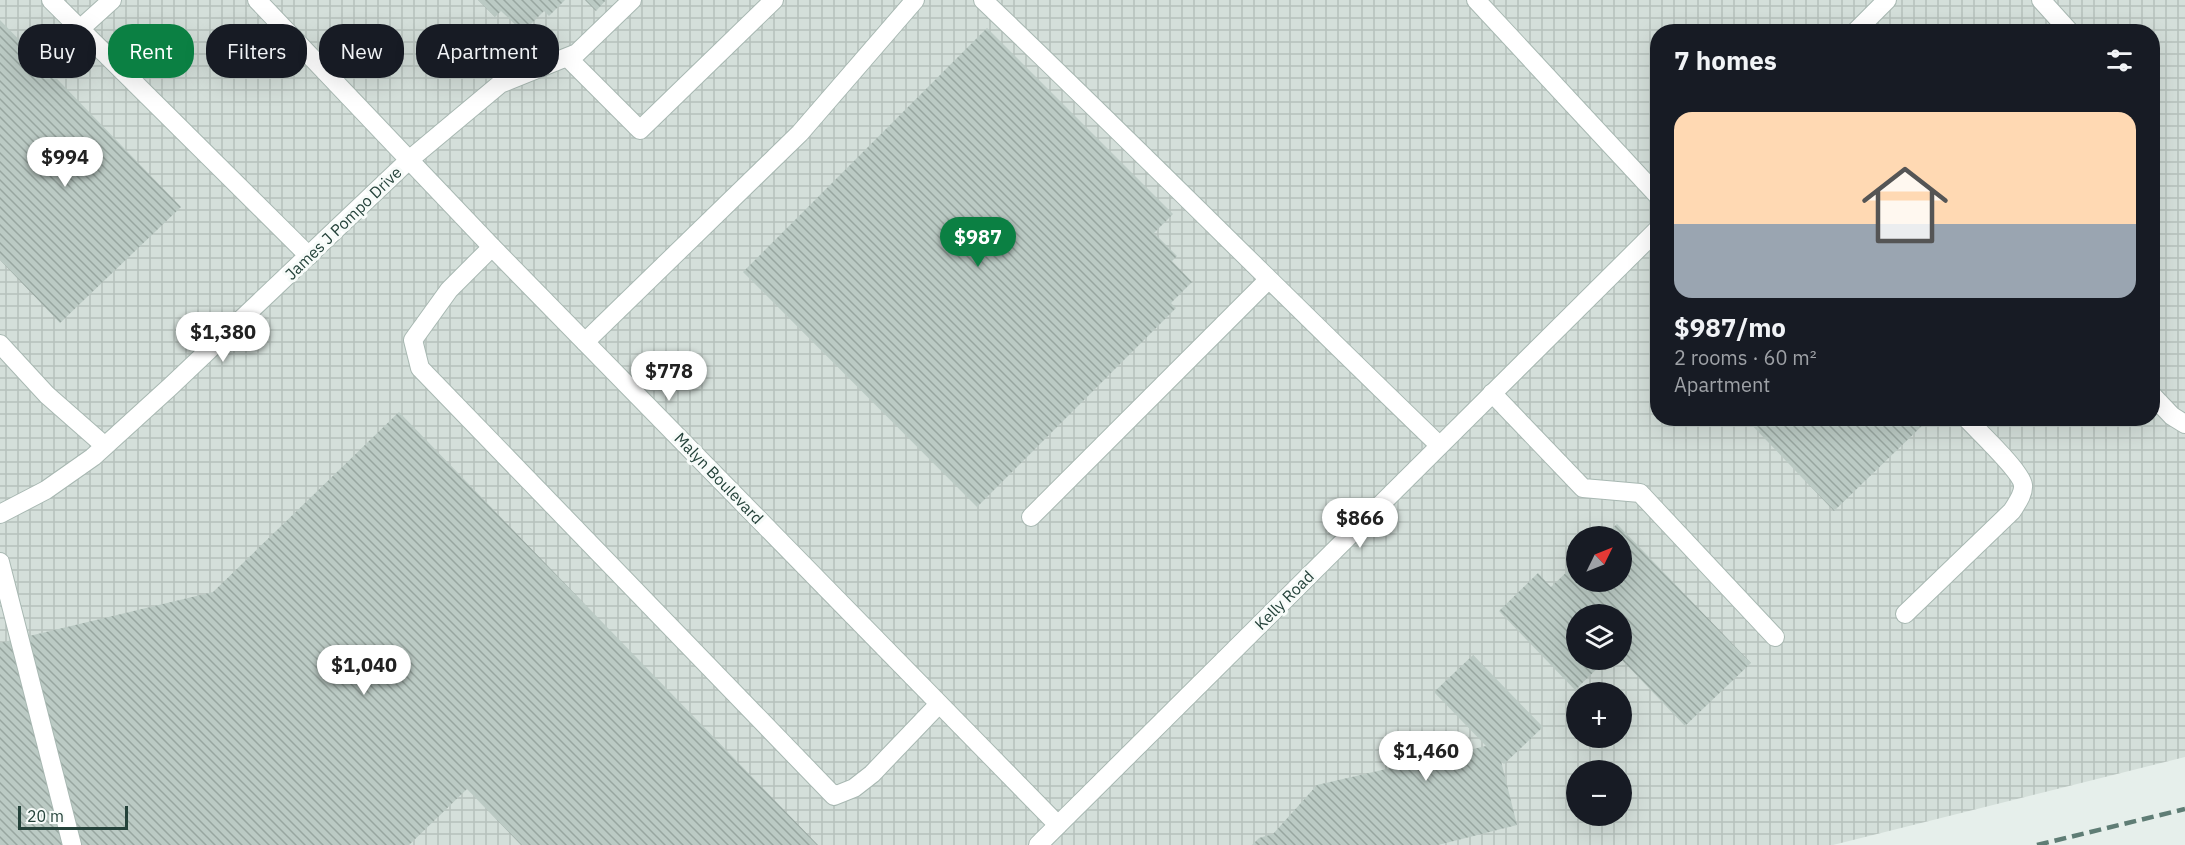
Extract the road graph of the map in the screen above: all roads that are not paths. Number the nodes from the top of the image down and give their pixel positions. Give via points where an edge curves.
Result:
1 (51, 0) edge
2 (112, 0) edge
3 (257, 0) edge
4 (632, 0) edge
5 (774, 0) edge
6 (915, 0) edge
7 (983, 0) edge
8 (1476, 0) edge
9 (1887, 0) edge
10 (2041, 0) edge
11 (75, 24) edge
12 (86, 24) edge
13 (1863, 24) edge
14 (2063, 24) edge
15 (96, 45) edge
16 (567, 57) junction
17 (409, 160) junction
18 (1650, 187) edge
19 (1650, 237) edge
20 (492, 247) junction
21 (309, 256) junction
22 (1268, 280) junction
23 (585, 342) junction
24 (0, 344) edge
25 (1492, 393) junction
26 (2160, 403) edge
27 (2185, 424) edge
28 (1973, 426) edge
29 (105, 446) junction
30 (1439, 446) junction
31 (0, 514) edge
32 (1031, 517) dead end
33 (0, 562) edge
34 (1905, 614) dead end
35 (1775, 637) dead end
36 (939, 704) junction
37 (1058, 825) junction
38 (72, 845) edge
39 (1038, 845) edge

1 - 11 street
2 - 12 street
3 - 17 street, Malyn Boulevard
4 - 16 street, James J Pompo Drive via 577,54
5 - 16 street via 640,130
6 - 23 street via 800,133
7 - 22 street
8 - 18 street
9 - 13 street
10 - 14 street
15 - 21 street
16 - 17 street, James J Pompo Drive via 500,84
17 - 20 street, Malyn Boulevard
17 - 21 street, James J Pompo Drive
19 - 25 street, Kelly Road
20 - 23 street, Malyn Boulevard
20 - 36 street via 449,290 413,340 420,368 834,796 854,788 872,774
21 - 29 street, James J Pompo Drive
22 - 30 street
22 - 32 street
23 - 36 street, Malyn Boulevard
24 - 29 street via 47,395
25 - 30 street, Kelly Road
25 - 35 street via 1582,488 1640,493
26 - 27 street
28 - 34 street via 2016,472 2023,484 2021,497 2012,511
29 - 31 street, James J Pompo Drive via 46,490
30 - 37 street, Kelly Road
33 - 38 street
36 - 37 street, Malyn Boulevard
37 - 39 street, Kelly Road

